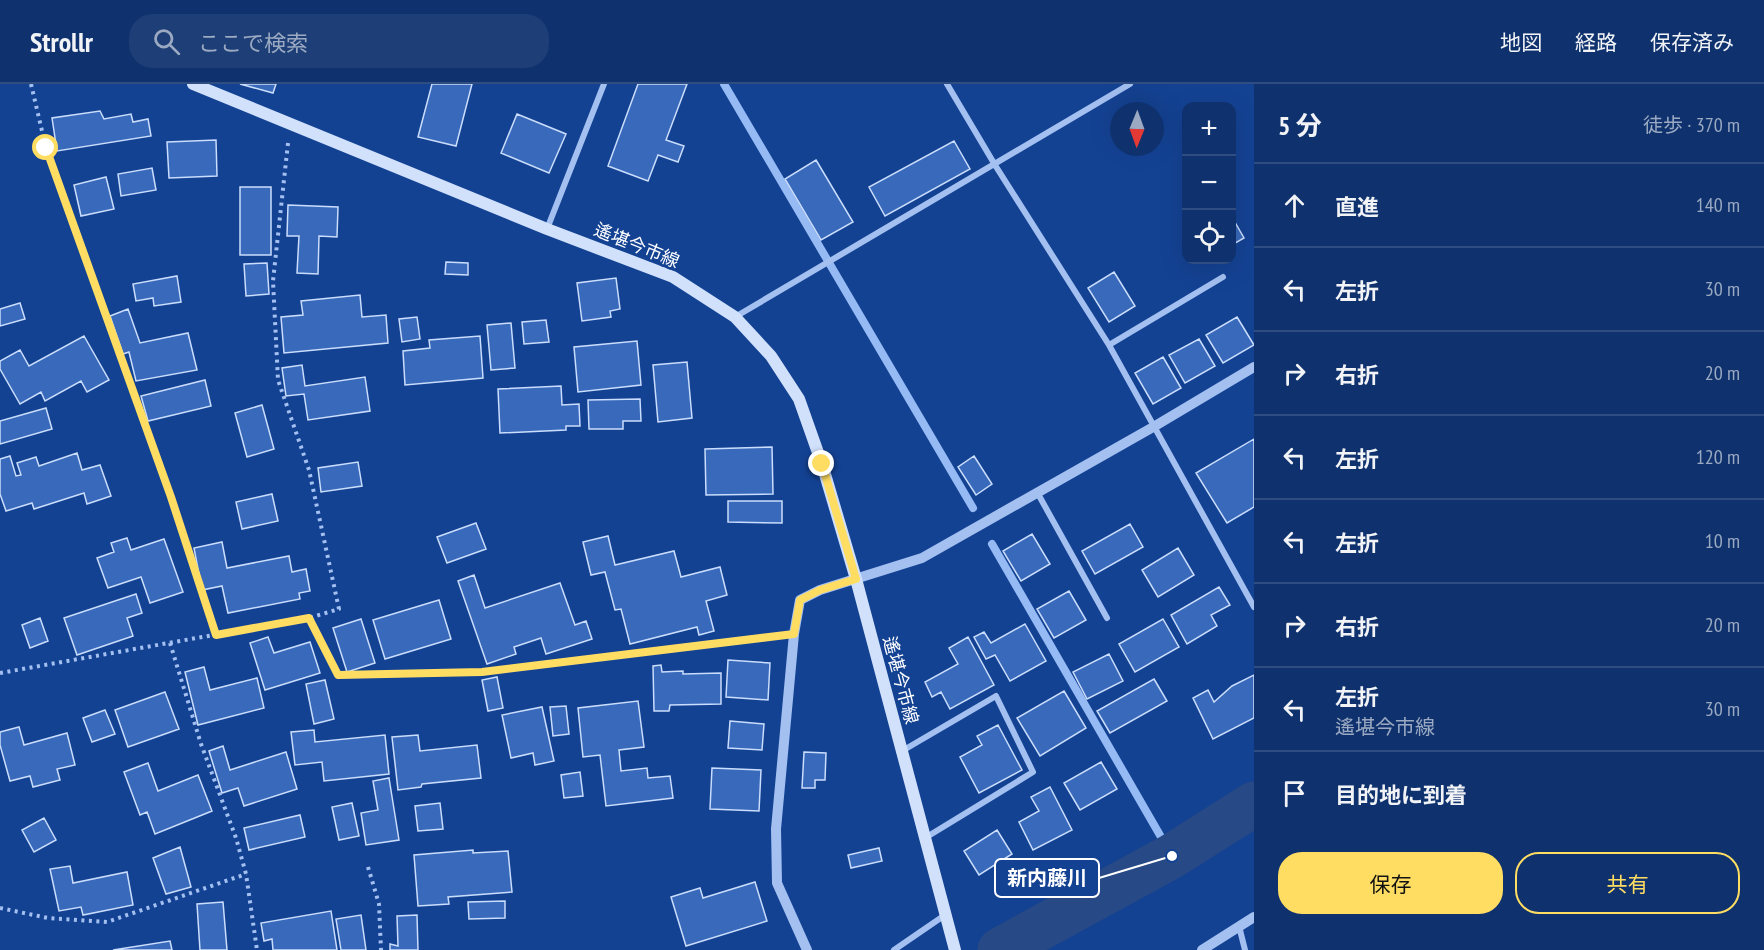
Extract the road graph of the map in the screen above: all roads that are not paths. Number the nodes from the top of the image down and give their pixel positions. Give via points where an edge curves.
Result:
1 (193, 84) edge
2 (604, 84) edge
3 (947, 84) edge
4 (1130, 84) edge
5 (995, 165) junction
6 (547, 229) junction
7 (1223, 277) dead end
8 (735, 316) junction
9 (1109, 345) junction
10 (1254, 367) edge
11 (1155, 426) junction
12 (1037, 492) junction
13 (856, 579) junction
14 (1254, 607) edge
15 (1107, 618) dead end
16 (901, 751) junction
17 (925, 838) junction
18 (1254, 917) edge
19 (947, 920) junction
20 (1239, 926) junction
21 (807, 950) edge
22 (894, 950) edge
23 (955, 950) edge
24 (1202, 950) edge
25 (1245, 950) edge

1 - 6 main road, 遙堪今市線
2 - 6 street
3 - 5 street
4 - 5 street
5 - 8 street
5 - 9 street
6 - 8 main road, 遙堪今市線 via 674,277
7 - 9 street
8 - 13 main road, 遙堪今市線 via 771,356 799,399
9 - 11 street
10 - 11 street
11 - 12 street
11 - 14 street
12 - 13 street via 922,558
12 - 15 street
13 - 16 main road, 遙堪今市線
13 - 21 street via 800,600 794,634 776,829 777,883
16 - 17 main road, 遙堪今市線
16 - 17 street via 996,696 1033,772
17 - 19 main road, 遙堪今市線
18 - 20 street
19 - 22 street
19 - 23 main road, 遙堪今市線
20 - 24 street
20 - 25 street

